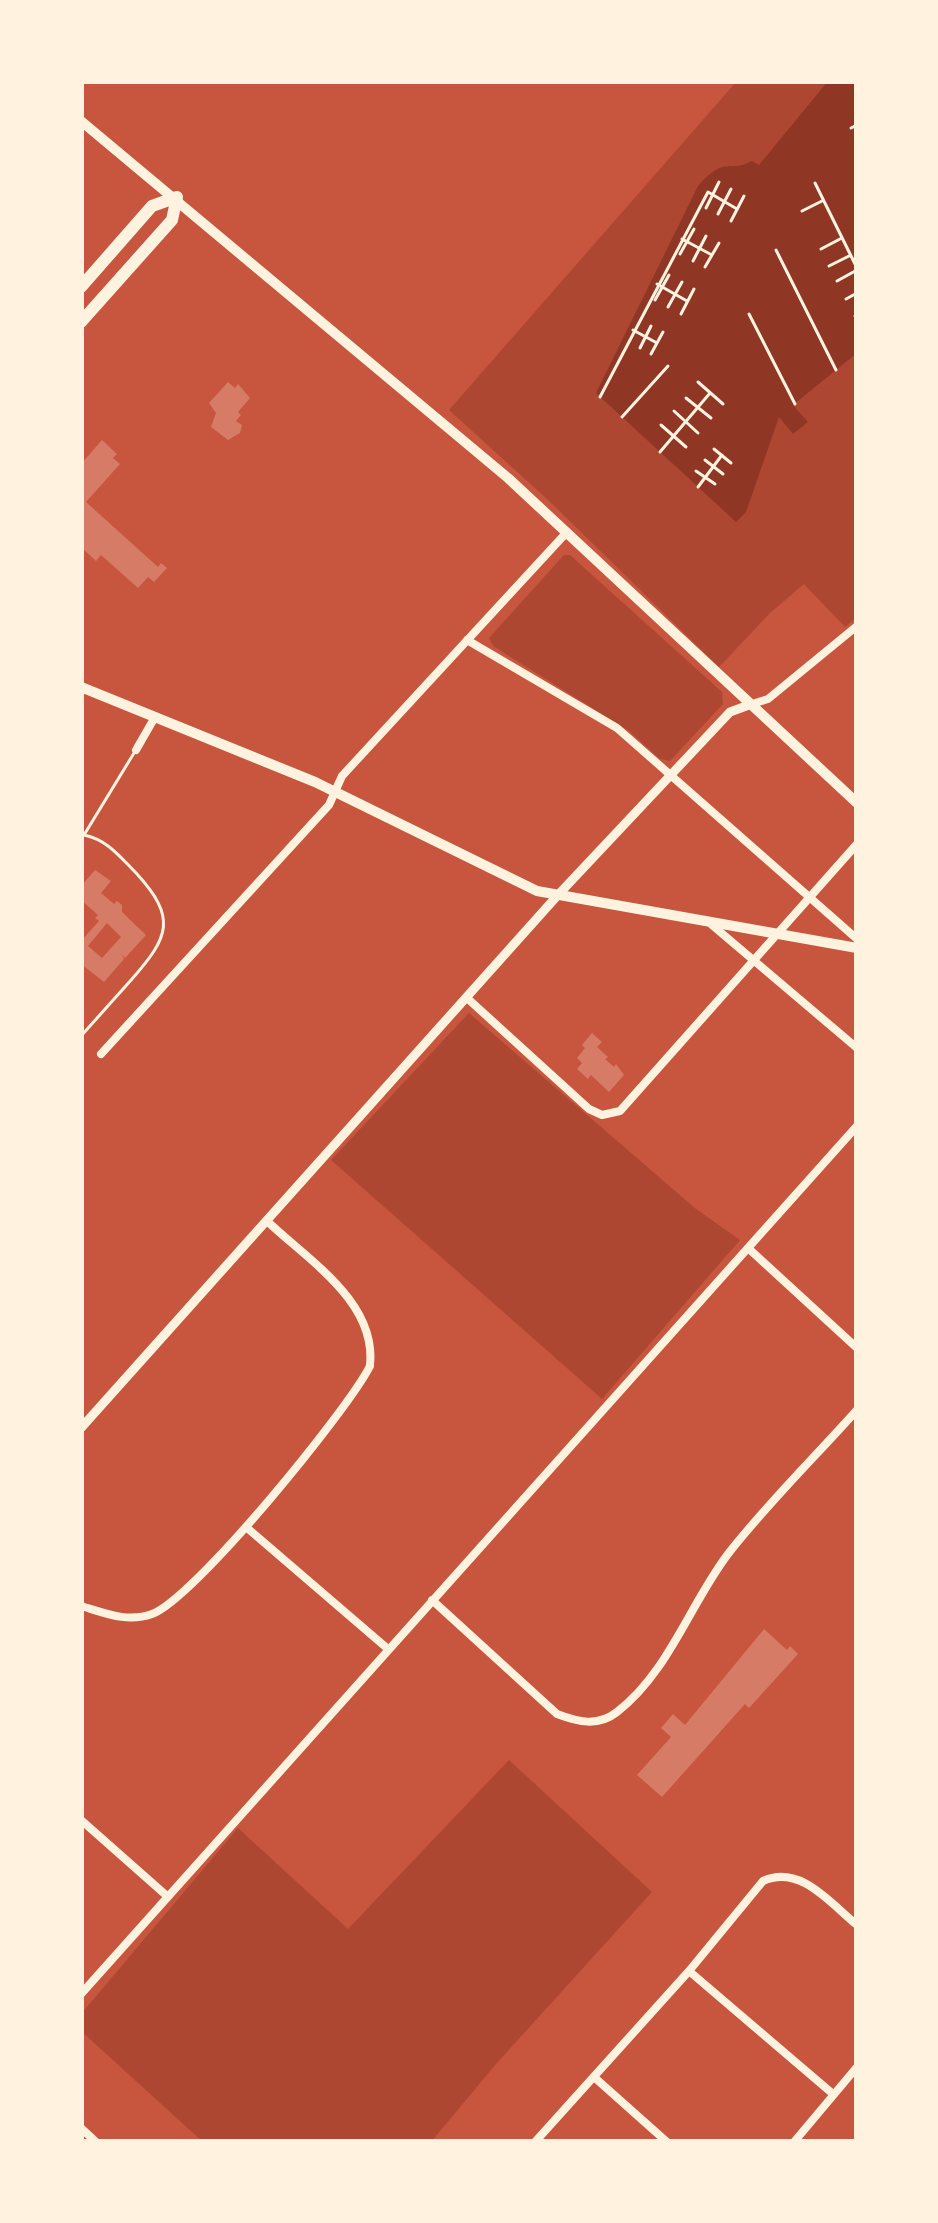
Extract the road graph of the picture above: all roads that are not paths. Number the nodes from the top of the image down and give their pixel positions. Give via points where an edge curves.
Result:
1 (81, 121) edge
2 (177, 197) junction
3 (81, 287) edge
4 (81, 322) edge
5 (567, 532) junction
6 (857, 626) edge
7 (467, 640) junction
8 (81, 687) edge
9 (749, 705) junction
10 (155, 717) junction
11 (136, 750) joint
12 (670, 775) junction
13 (334, 791) junction
14 (857, 803) edge
15 (857, 844) edge
16 (556, 896) junction
17 (808, 898) junction
18 (711, 924) junction
19 (777, 935) junction
20 (857, 943) edge
21 (757, 960) junction
22 (467, 998) junction
23 (81, 1036) edge
24 (857, 1048) edge
25 (101, 1054) dead end
26 (857, 1126) edge
27 (267, 1221) junction
28 (748, 1249) junction
29 (857, 1348) edge
30 (857, 1410) edge
31 (81, 1428) edge
32 (246, 1527) junction
33 (432, 1600) junction
34 (81, 1606) edge
35 (388, 1649) junction
36 (81, 1820) edge
37 (167, 1897) junction
38 (857, 1925) edge
39 (689, 1971) junction
40 (81, 1994) edge
41 (857, 2067) edge
42 (594, 2077) junction
43 (833, 2094) junction
44 (81, 2128) edge
45 (96, 2142) edge
46 (535, 2142) edge
47 (667, 2142) edge
48 (794, 2142) edge

1 - 2 main road
2 - 3 main road via 152,206
2 - 4 main road via 172,220
2 - 5 main road
5 - 7 street
5 - 9 main road
6 - 9 street via 768,699
7 - 12 street via 616,728
7 - 13 street
8 - 10 main road
9 - 12 street via 730,712
9 - 14 main road
10 - 11 street
10 - 13 main road
11 - 23 lane via 84,835 111,847 151,890 164,916 163,937
12 - 16 street
12 - 17 street
13 - 16 main road
13 - 25 street
15 - 17 street
16 - 18 main road
16 - 22 street
17 - 19 street
17 - 20 street
18 - 19 main road
18 - 21 street
19 - 20 main road
19 - 21 street
21 - 22 street via 620,1111 602,1115
21 - 24 street
22 - 27 street
26 - 28 street
27 - 31 street
27 - 32 street via 361,1311 372,1346 363,1380
28 - 29 street
28 - 33 street
30 - 33 street via 730,1552 637,1694 598,1723 557,1714
32 - 34 street via 152,1615 126,1619
32 - 35 street
33 - 35 street
35 - 37 street
36 - 37 street
37 - 40 street
38 - 39 street via 799,1878 778,1874 763,1880
39 - 42 street
39 - 43 street
41 - 43 street
42 - 46 street
42 - 47 street
43 - 48 street
44 - 45 street

